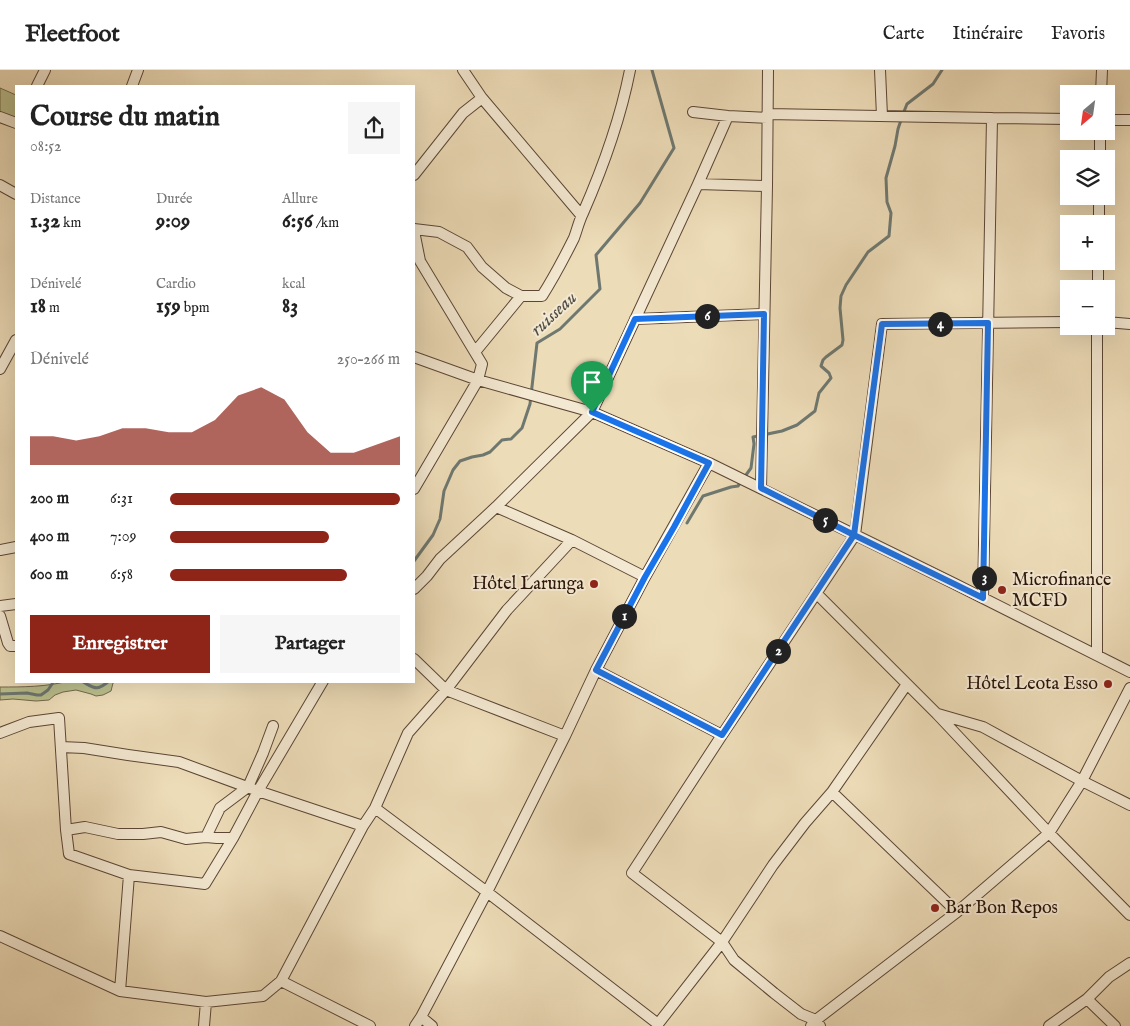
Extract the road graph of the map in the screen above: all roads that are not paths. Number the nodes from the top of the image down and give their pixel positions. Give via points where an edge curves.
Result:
1 (45, 70) edge
2 (138, 70) edge
3 (463, 70) edge
4 (630, 70) edge
5 (768, 70) edge
6 (880, 70) edge
7 (1102, 70) edge
8 (38, 85) edge
9 (132, 85) edge
10 (1101, 85) edge
11 (482, 98) junction
12 (693, 112) dead end
13 (0, 116) edge
14 (728, 116) junction
15 (767, 116) junction
16 (882, 116) junction
17 (992, 118) junction
18 (1060, 119) edge
19 (1115, 120) edge
20 (1130, 120) edge
21 (15, 123) edge
22 (415, 174) edge
23 (698, 184) junction
24 (0, 185) edge
25 (767, 186) junction
26 (15, 193) edge
27 (581, 215) junction
28 (415, 230) edge
29 (415, 239) edge
30 (417, 257) edge
31 (521, 296) junction
32 (764, 314) junction
33 (635, 319) junction
34 (1060, 322) edge
35 (988, 323) junction
36 (1115, 323) edge
37 (1130, 324) edge
38 (1097, 335) edge
39 (15, 342) edge
40 (474, 352) junction
41 (415, 357) edge
42 (0, 369) edge
43 (478, 380) junction
44 (592, 412) junction
45 (709, 463) junction
46 (415, 487) edge
47 (761, 488) junction
48 (496, 507) junction
49 (854, 535) junction
50 (572, 540) junction
51 (15, 547) edge
52 (0, 550) edge
53 (645, 577) junction
54 (415, 588) edge
55 (816, 593) junction
56 (983, 598) junction
57 (15, 604) edge
58 (0, 606) edge
59 (0, 616) edge
60 (15, 646) edge
61 (1097, 655) junction
62 (415, 660) edge
63 (596, 670) junction
64 (1130, 672) edge
65 (323, 683) edge
66 (907, 684) junction
67 (1130, 688) edge
68 (446, 690) junction
69 (937, 714) junction
70 (273, 726) dead end
71 (0, 733) edge
72 (722, 735) junction
73 (565, 736) junction
74 (61, 747) junction
75 (1082, 781) junction
76 (248, 787) junction
77 (258, 791) junction
78 (832, 792) junction
79 (1130, 805) edge
80 (375, 808) junction
81 (363, 826) junction
82 (66, 830) junction
83 (1049, 833) junction
84 (206, 837) junction
85 (233, 838) junction
86 (129, 875) junction
87 (488, 892) junction
88 (957, 912) junction
89 (1130, 915) edge
90 (0, 936) edge
91 (722, 942) junction
92 (1130, 963) edge
93 (281, 981) junction
94 (120, 991) junction
95 (1087, 999) junction
96 (206, 1002) junction
97 (418, 1022) edge
98 (816, 1024) edge
99 (657, 1025) edge
100 (204, 1026) edge
101 (370, 1026) edge
102 (432, 1026) edge
103 (1049, 1026) edge
104 (1115, 1026) edge

1 - 8 street
2 - 9 street
3 - 11 street
4 - 27 street via 624,102 610,144
5 - 15 street
6 - 16 street
7 - 10 street
11 - 22 street via 463,114
11 - 27 street
12 - 14 street
13 - 21 street
14 - 15 street
14 - 23 street
15 - 16 street
15 - 25 street
16 - 17 street
17 - 18 street
17 - 35 street
19 - 20 street
23 - 25 street
23 - 33 street
24 - 26 street
25 - 32 street
27 - 31 street via 574,236 542,296
28 - 31 street via 438,232 467,247 482,267 506,288
29 - 30 street
30 - 40 street
31 - 40 street
32 - 33 street
32 - 47 street
33 - 44 street
34 - 35 street
35 - 49 street via 882,324
35 - 56 street
36 - 37 street
38 - 61 street
39 - 42 street
40 - 43 street via 482,364
41 - 43 street
43 - 44 street
43 - 46 street
44 - 45 street
44 - 48 street
45 - 47 street
45 - 53 street
47 - 49 street
48 - 50 street
48 - 54 street via 440,559
49 - 55 street
49 - 56 street
50 - 53 street
50 - 68 street via 507,610
51 - 52 street
53 - 63 street
55 - 66 street
55 - 72 street
56 - 61 street
57 - 58 street
59 - 60 street via 8,643
61 - 64 street
62 - 68 street
63 - 72 street
63 - 73 street
65 - 77 street
66 - 69 street
66 - 78 street
67 - 75 street
68 - 73 street
68 - 80 street via 408,733
69 - 75 street via 984,726
69 - 83 street
70 - 76 street
71 - 74 street via 29,722 59,718
72 - 91 street via 632,874
73 - 87 street
74 - 76 street via 179,762
74 - 82 street
75 - 79 street
75 - 83 street
76 - 77 street
76 - 84 street via 220,808
77 - 81 street
77 - 85 street
78 - 88 street
78 - 91 street via 773,865
80 - 81 street
80 - 87 street
81 - 93 street
82 - 84 street via 84,827 118,834 161,832 186,839
82 - 86 street via 69,854
83 - 88 street
83 - 89 street
84 - 85 street
85 - 86 street via 204,884
86 - 94 street
87 - 97 street
87 - 99 street
88 - 98 street
90 - 94 street
91 - 98 street via 734,960
91 - 99 street
92 - 95 street via 1109,976
93 - 96 street via 263,996
93 - 101 street
94 - 96 street
95 - 103 street
95 - 104 street
96 - 100 street
97 - 102 street

